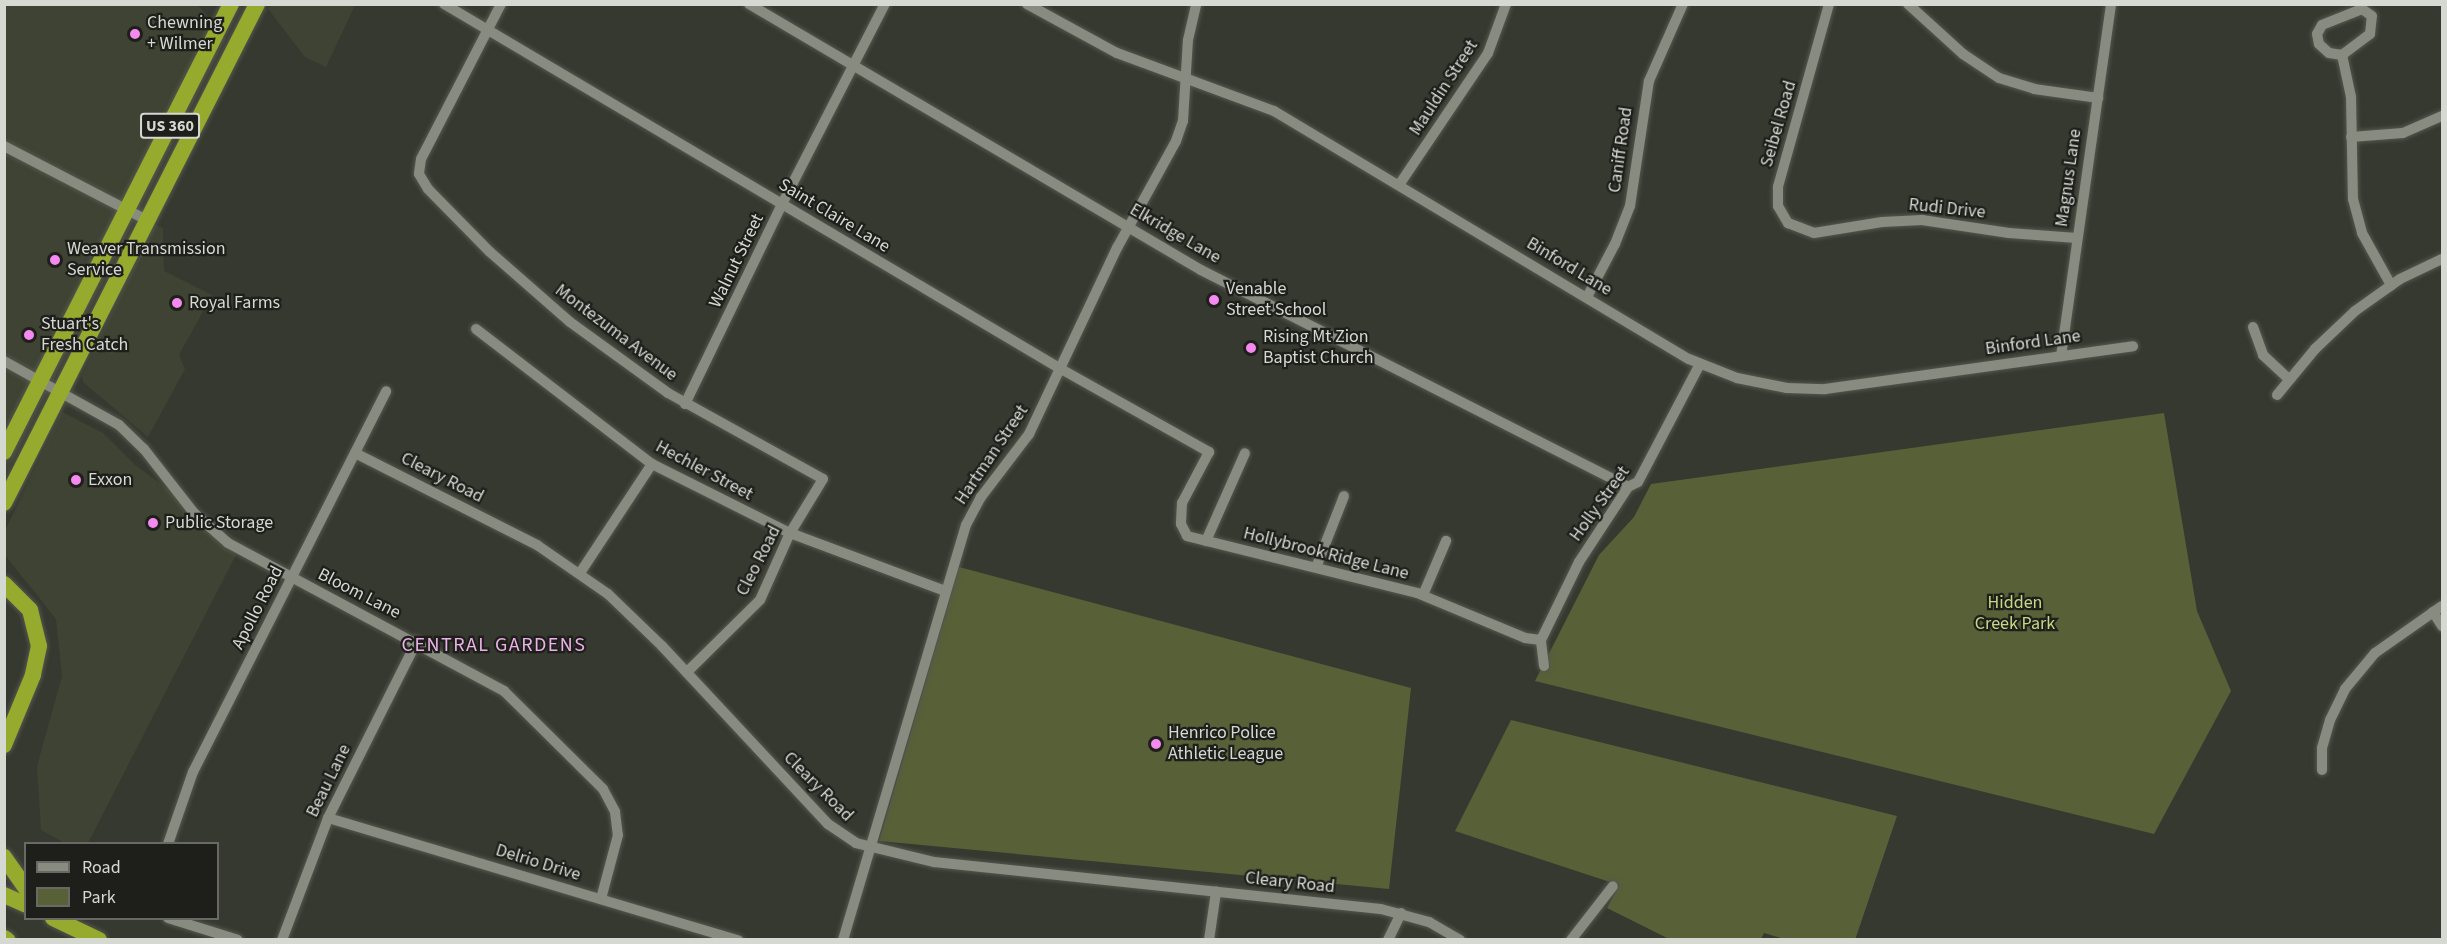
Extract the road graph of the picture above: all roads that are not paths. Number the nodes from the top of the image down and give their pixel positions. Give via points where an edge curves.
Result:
1 (231, 4) edge
2 (257, 4) edge
3 (444, 4) edge
4 (501, 4) edge
5 (749, 4) edge
6 (885, 4) edge
7 (1027, 4) edge
8 (1196, 4) edge
9 (1506, 4) edge
10 (1683, 4) edge
11 (1829, 4) edge
12 (1908, 4) edge
13 (2111, 4) edge
14 (487, 29) junction
15 (2342, 55) junction
16 (852, 64) junction
17 (1186, 78) junction
18 (2098, 98) junction
19 (2442, 116) edge
20 (2351, 137) junction
21 (6, 150) edge
22 (1399, 185) junction
23 (782, 204) junction
24 (127, 209) junction
25 (147, 219) junction
26 (1128, 226) junction
27 (1815, 233) joint
28 (2078, 238) junction
29 (2442, 259) edge
30 (2391, 285) junction
31 (1587, 297) junction
32 (2253, 327) dead end
33 (476, 329) dead end
34 (2133, 346) dead end
35 (2061, 356) junction
36 (4, 362) edge
37 (1700, 364) junction
38 (1061, 369) junction
39 (41, 380) junction
40 (2289, 380) junction
41 (62, 391) junction
42 (386, 391) dead end
43 (2277, 395) dead end
44 (685, 404) junction
45 (4, 452) edge
46 (355, 453) junction
47 (1209, 453) joint
48 (1245, 453) dead end
49 (652, 464) junction
50 (823, 479) joint
51 (1628, 487) junction
52 (1344, 496) dead end
53 (4, 503) edge
54 (790, 533) junction
55 (1206, 541) junction
56 (1446, 541) dead end
57 (1317, 566) junction
58 (580, 573) junction
59 (292, 578) junction
60 (4, 584) edge
61 (945, 591) junction
62 (1423, 595) junction
63 (2438, 609) edge
64 (2442, 627) edge
65 (1541, 640) junction
66 (417, 641) junction
67 (1544, 666) dead end
68 (687, 672) junction
69 (4, 745) edge
70 (2322, 770) dead end
71 (328, 818) junction
72 (168, 842) edge
73 (870, 847) junction
74 (4, 857) edge
75 (24, 886) edge
76 (1613, 886) dead end
77 (1216, 892) junction
78 (4, 895) edge
79 (602, 899) junction
80 (24, 904) edge
81 (1401, 913) junction
82 (175, 920) edge
83 (67, 923) edge
84 (710, 935) edge
85 (99, 939) edge
86 (237, 939) edge
87 (282, 939) edge
88 (738, 939) edge
89 (843, 939) edge
90 (1209, 939) edge
91 (1388, 939) edge
92 (1460, 939) edge
93 (1570, 939) edge

1 - 24 highway, US 360
2 - 25 highway, US 360
3 - 14 street, Saint Claire Lane
4 - 14 street
5 - 16 street, Elkridge Lane
6 - 16 street, Walnut Street
7 - 17 street, Binford Lane via 1117,53
8 - 17 street, Hartman Street
9 - 22 street, Mauldin Street via 1488,53
10 - 31 street, Caniff Road via 1649,81 1630,206 1616,244
11 - 27 street, Seibel Road via 1778,186 1783,217 1797,230
12 - 18 street via 1963,54 1999,78 2034,89
13 - 18 street, Magnus Lane
14 - 23 street, Saint Claire Lane
14 - 44 street, Montezuma Avenue via 422,159 419,174 428,189 490,252 570,322
15 - 15 street via 2370,34 2372,16 2362,9 2322,25 2317,34 2319,44 2329,53
15 - 20 street via 2351,97
16 - 23 street, Walnut Street
16 - 26 street, Elkridge Lane
17 - 22 street, Binford Lane via 1274,111
17 - 26 street, Hartman Street via 1180,129
18 - 28 street, Magnus Lane
19 - 20 street via 2403,134
20 - 30 street via 2351,183 2357,217
21 - 24 street
22 - 31 street, Binford Lane
23 - 38 street, Saint Claire Lane
23 - 44 street, Walnut Street
24 - 25 street
24 - 39 highway, US 360
25 - 41 highway, US 360
26 - 38 street, Hartman Street
26 - 51 street, Elkridge Lane via 1232,286
27 - 28 street, Rudi Drive via 1922,220
28 - 35 street, Magnus Lane
29 - 30 street
30 - 40 street via 2334,329
31 - 37 street, Binford Lane
32 - 40 street via 2263,355
33 - 49 street, Hechler Street
34 - 35 street, Binford Lane
35 - 37 street, Binford Lane via 1807,389 1758,384
36 - 39 street, Bloom Lane
37 - 51 street, Holly Street via 1650,462 1638,482
38 - 47 street, Saint Claire Lane
38 - 61 street, Hartman Street via 1021,448 974,508
39 - 41 street, Bloom Lane
39 - 45 highway, US 360
40 - 43 street
41 - 53 highway, US 360
41 - 59 street, Bloom Lane via 108,416 130,435 194,513 228,543
42 - 46 street, Apollo Road
44 - 50 street, Montezuma Avenue
46 - 58 street, Cleary Road via 537,545
46 - 59 street, Apollo Road
47 - 55 street, Hollybrook Ridge Lane via 1182,504 1180,517 1187,536
48 - 55 street
49 - 54 street, Hechler Street
49 - 58 street
50 - 54 street, Cleo Road
51 - 65 street, Holly Street via 1579,562
52 - 57 street
54 - 61 street, Hechler Street
54 - 68 street, Cleo Road via 760,600
55 - 57 street, Hollybrook Ridge Lane
56 - 62 street
57 - 62 street, Hollybrook Ridge Lane
58 - 68 street, Cleary Road via 640,622
59 - 66 street, Bloom Lane
59 - 72 street, Apollo Road via 193,772
60 - 69 highway via 30,610 39,646 33,675
61 - 73 street, Hartman Street
62 - 65 street, Hollybrook Ridge Lane via 1525,638
63 - 64 street
63 - 70 street via 2375,653 2345,689 2322,748
65 - 67 street
66 - 71 street, Beau Lane
66 - 79 street, Bloom Lane via 504,691 603,789 615,812 618,835
68 - 73 street, Cleary Road via 836,832
71 - 79 street, Delrio Drive
71 - 87 street, Beau Lane
73 - 77 street, Cleary Road via 934,862
73 - 89 street, Hartman Street
74 - 75 highway
76 - 93 street
77 - 81 street, Cleary Road
77 - 90 street
78 - 80 highway
79 - 84 street, Delrio Drive
81 - 91 street
81 - 92 street, Cleary Road via 1429,922
82 - 86 street
83 - 85 highway
84 - 88 street, Delrio Drive

